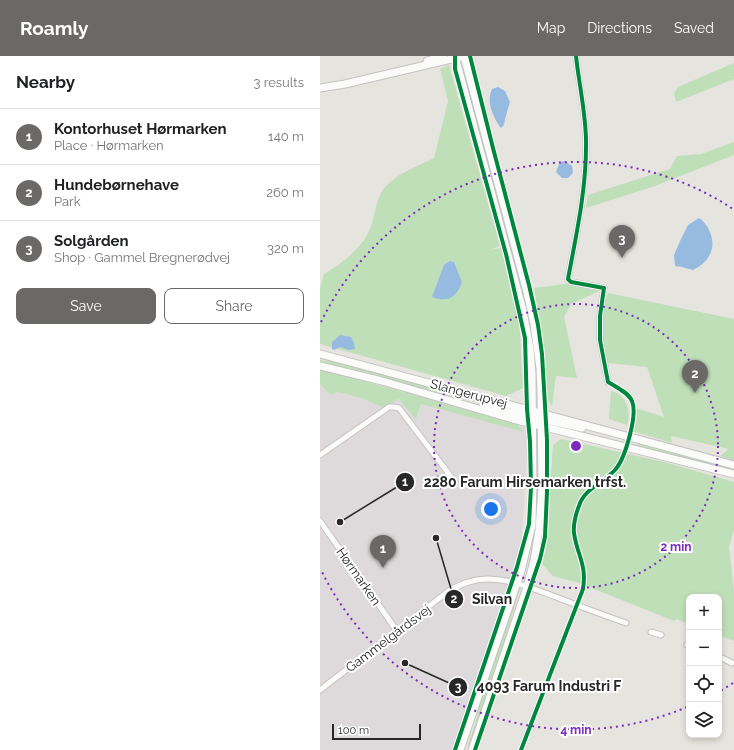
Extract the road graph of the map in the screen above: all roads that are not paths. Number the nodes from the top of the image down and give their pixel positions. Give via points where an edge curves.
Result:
1 (443, 56) edge
2 (464, 56) edge
3 (576, 56) edge
4 (456, 57) edge
5 (411, 68) junction
6 (320, 88) edge
7 (320, 354) edge
8 (320, 366) edge
9 (608, 382) dead end
10 (533, 417) junction
11 (542, 419) junction
12 (320, 455) edge
13 (734, 465) edge
14 (734, 474) edge
15 (455, 482) dead end
16 (320, 520) edge
17 (517, 584) junction
18 (527, 587) junction
19 (626, 623) dead end
20 (397, 631) junction
21 (651, 632) dead end
22 (661, 635) dead end
23 (722, 658) dead end
24 (732, 662) dead end
25 (320, 690) edge
26 (460, 750) edge
27 (472, 750) edge

1 - 5 street
2 - 4 street
2 - 11 street via 528,292 540,368
3 - 9 street via 586,145 585,174 568,279 571,282 604,288 600,340
4 - 5 street
4 - 10 street via 519,292 530,349
5 - 6 street
7 - 10 street, Slangerupvej
8 - 10 street, Slangerupvej via 446,400
10 - 11 street, Slangerupvej
10 - 11 street, Slangerupvej
10 - 17 street via 532,525
11 - 13 street, Slangerupvej via 611,432
11 - 14 street, Slangerupvej
11 - 18 street via 541,512
12 - 15 street via 389,407 394,407 399,408
16 - 20 street, Hørmarken
17 - 18 street, Gammelgårdsvej
17 - 20 street, Gammelgårdsvej via 487,579 464,583 450,590
17 - 26 street
18 - 19 street, Gammelgårdsvej
18 - 27 street
20 - 25 street, Gammelgårdsvej
21 - 22 street
23 - 24 street

